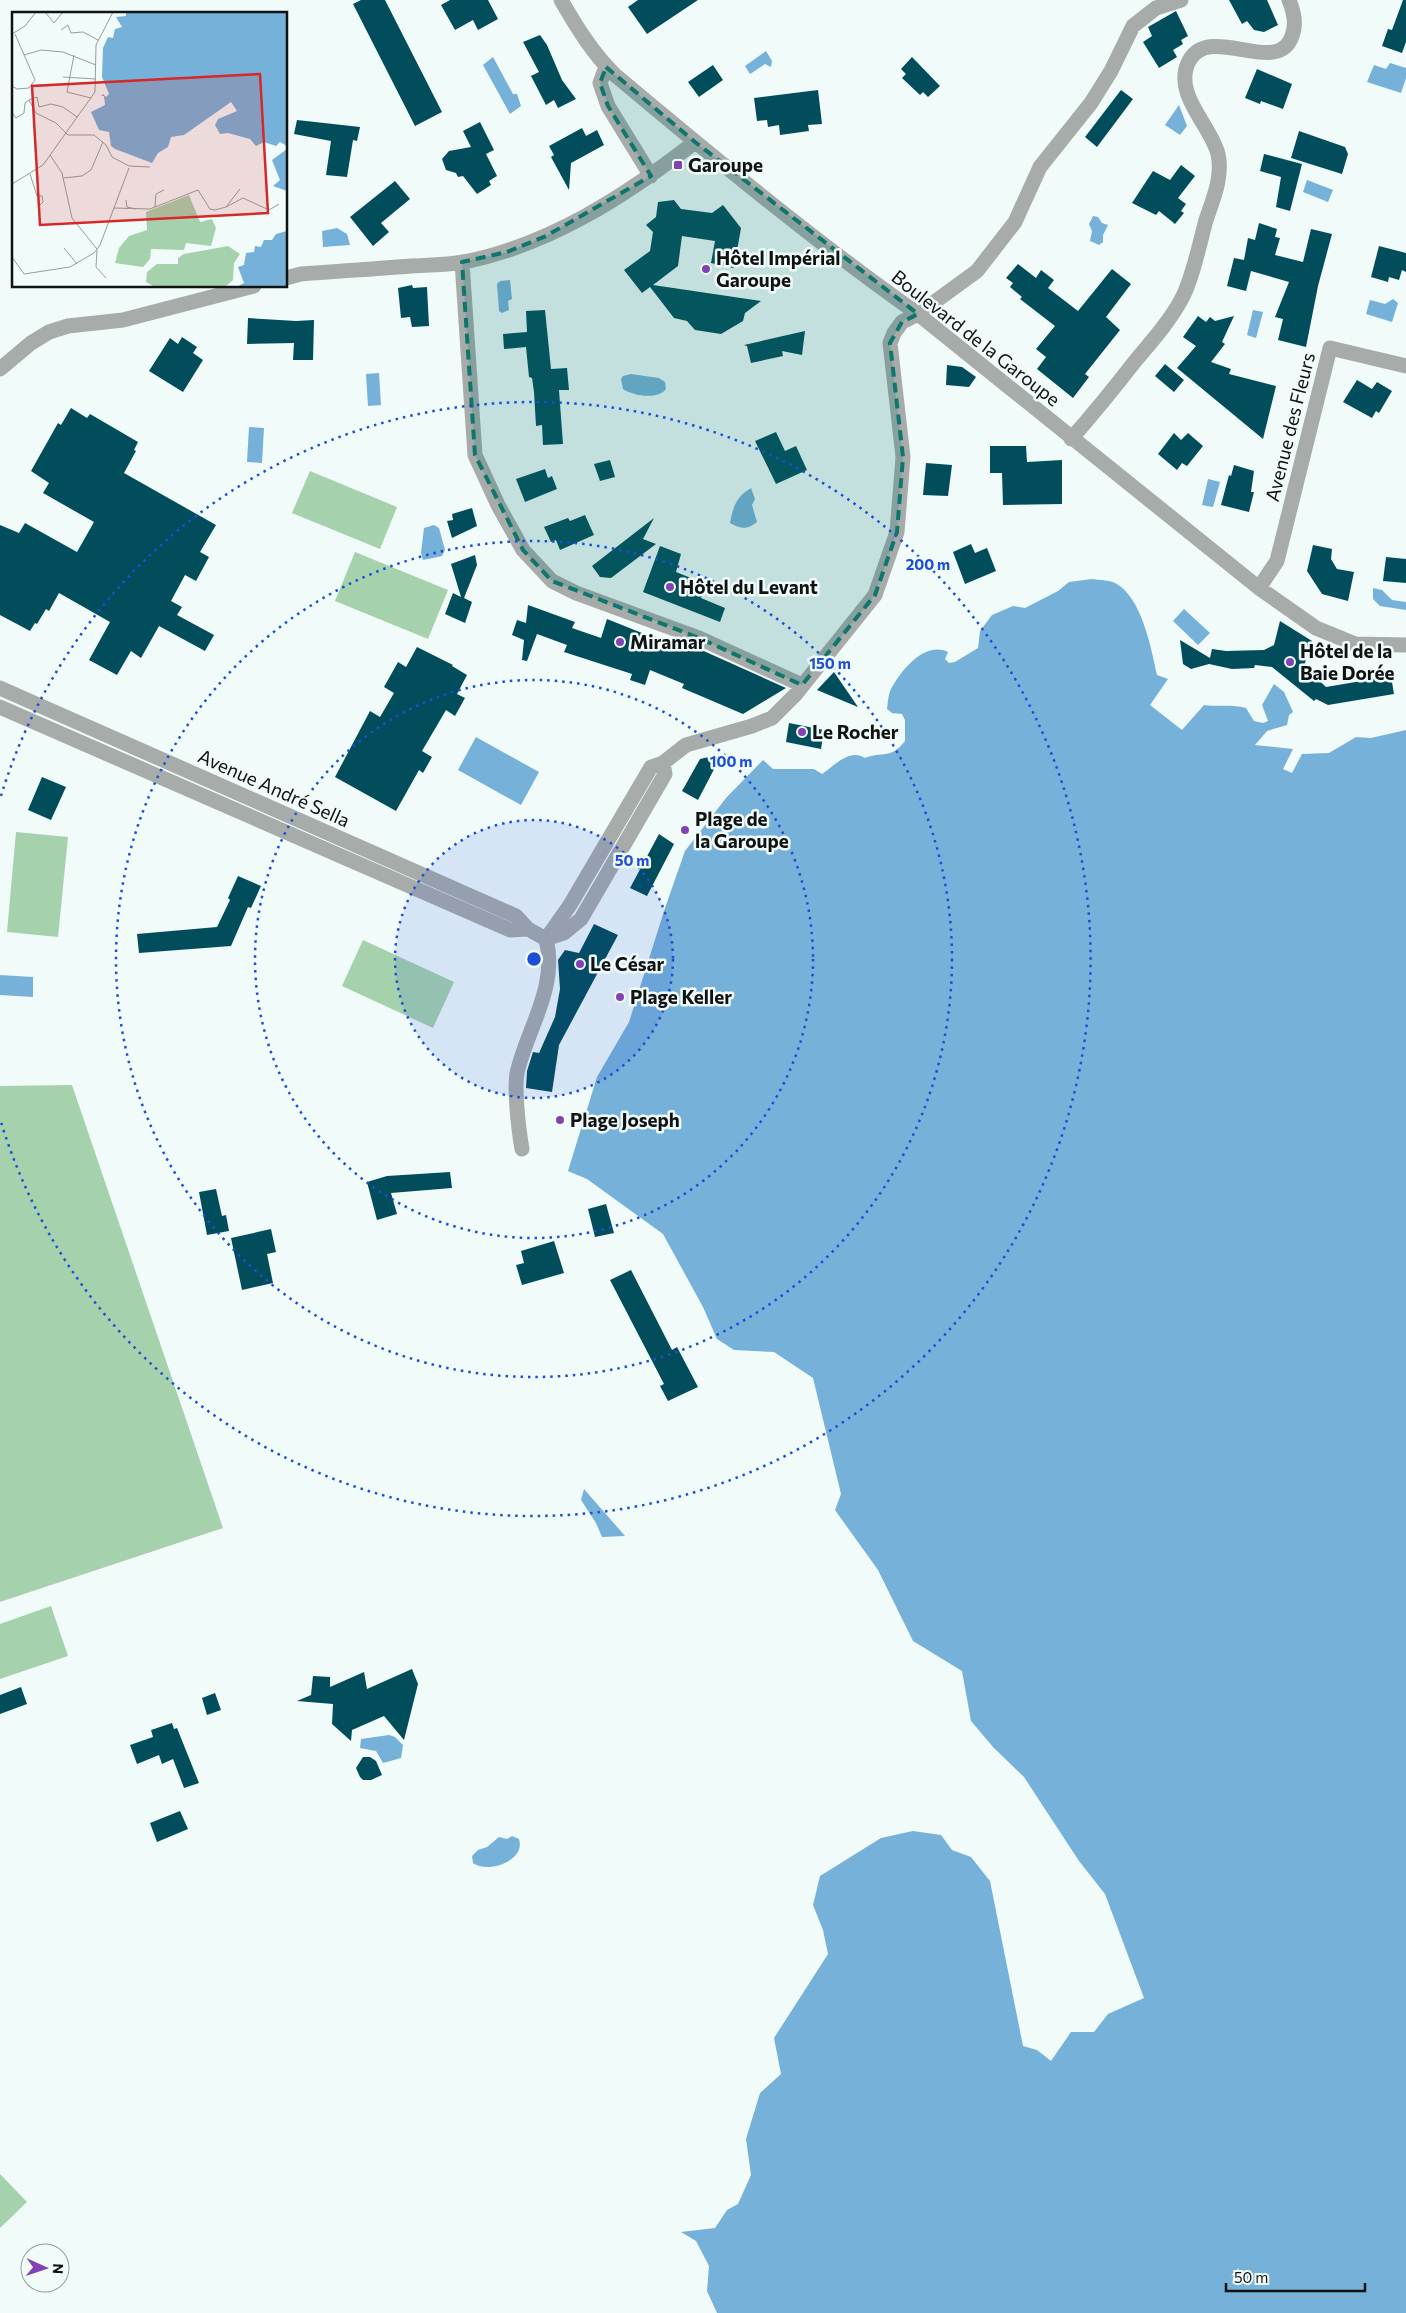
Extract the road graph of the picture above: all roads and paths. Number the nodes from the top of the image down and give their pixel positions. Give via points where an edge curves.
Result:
1 (561, 0) edge
2 (1181, 0) edge
3 (1288, 0) edge
4 (606, 67) junction
5 (695, 142) junction
6 (651, 176) junction
7 (462, 262) junction
8 (288, 277) edge
9 (246, 288) edge
10 (918, 314) junction
11 (1406, 366) edge
12 (0, 369) edge
13 (1071, 439) junction
14 (1259, 588) junction
15 (1406, 645) edge
16 (802, 685) junction
17 (0, 688) edge
18 (0, 707) edge
19 (528, 930) junction
20 (546, 939) junction
21 (522, 1149) dead end

1 - 4 street, Boulevard de la Garoupe
2 - 10 street via 1156,8 1133,26 1091,103 1040,167 1016,222 977,271
3 - 13 street via 1296,26 1290,44 1276,52 1206,46 1189,60 1185,76 1188,96 1218,154 1220,177 1182,298 1167,323
4 - 5 street, Boulevard de la Garoupe
4 - 6 street via 600,84 608,106
5 - 6 street
5 - 10 street, Boulevard de la Garoupe
6 - 7 street via 546,236 507,252
7 - 8 street
7 - 16 street via 475,455 523,550 552,581 576,593 699,638
9 - 12 street via 123,320 68,326 49,332 30,343
10 - 13 street, Boulevard de la Garoupe
10 - 16 street via 902,322 890,343 903,458 897,532 875,596
11 - 14 street, Avenue des Fleurs via 1330,348 1276,561
13 - 14 street, Boulevard de la Garoupe
14 - 15 street, Boulevard de la Garoupe via 1316,628 1355,644
16 - 20 street via 766,722 686,745 663,763 665,774 581,919 564,933
17 - 19 street, Avenue André Sella via 516,916
18 - 19 street, Avenue André Sella via 510,930
19 - 20 street, Avenue André Sella
20 - 21 street via 550,953 547,986 517,1071 518,1128

